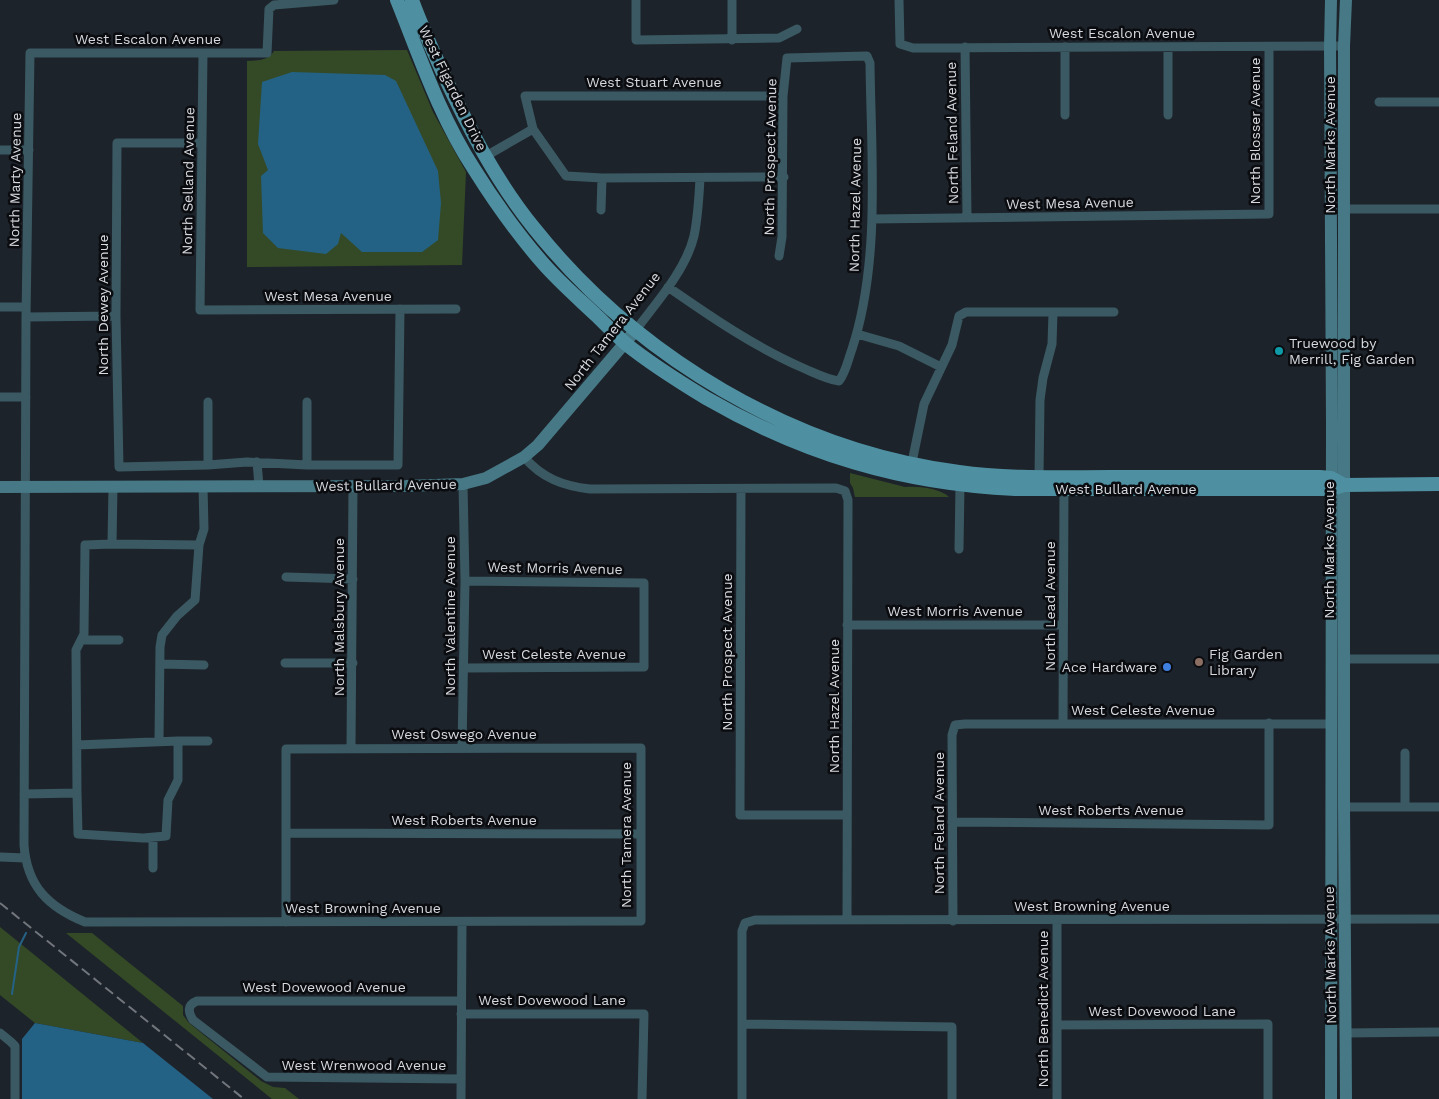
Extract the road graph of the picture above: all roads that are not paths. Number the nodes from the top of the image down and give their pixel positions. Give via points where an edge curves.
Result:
1 (333, 0) edge
2 (397, 0) edge
3 (636, 0) edge
4 (732, 0) edge
5 (900, 0) edge
6 (1331, 0) edge
7 (1346, 0) edge
8 (412, 3) edge
9 (797, 29) dead end
10 (732, 40) junction
11 (1344, 46) junction
12 (1065, 47) junction
13 (1268, 47) junction
14 (1330, 47) junction
15 (965, 48) junction
16 (1168, 48) junction
17 (203, 52) junction
18 (30, 53) joint
19 (786, 58) joint
20 (783, 96) junction
21 (1379, 102) dead end
22 (1439, 102) edge
23 (1066, 115) dead end
24 (1168, 115) dead end
25 (533, 129) junction
26 (1331, 132) junction
27 (202, 143) junction
28 (0, 150) edge
29 (29, 150) junction
30 (486, 156) junction
31 (784, 177) junction
32 (602, 178) junction
33 (700, 178) junction
34 (1345, 209) junction
35 (602, 210) dead end
36 (1439, 210) edge
37 (1269, 214) joint
38 (967, 218) junction
39 (872, 219) junction
40 (779, 256) dead end
41 (668, 287) junction
42 (1331, 302) junction
43 (0, 307) edge
44 (26, 307) junction
45 (400, 309) junction
46 (456, 309) dead end
47 (200, 310) joint
48 (1114, 312) dead end
49 (1053, 313) junction
50 (116, 316) junction
51 (26, 317) junction
52 (635, 331) junction
53 (857, 334) junction
54 (625, 343) junction
55 (941, 367) junction
56 (1344, 373) junction
57 (0, 397) edge
58 (26, 397) junction
59 (208, 402) dead end
60 (307, 402) dead end
61 (524, 457) junction
62 (257, 462) junction
63 (208, 465) junction
64 (306, 465) junction
65 (119, 467) joint
66 (910, 470) junction
67 (991, 475) junction
68 (1039, 477) junction
69 (1204, 477) junction
70 (463, 484) junction
71 (1335, 484) junction
72 (1439, 484) edge
73 (25, 486) junction
74 (113, 486) junction
75 (203, 486) junction
76 (259, 486) junction
77 (353, 486) junction
78 (960, 486) junction
79 (0, 487) edge
80 (1187, 487) junction
81 (741, 489) junction
82 (1064, 489) junction
83 (112, 544) junction
84 (200, 545) junction
85 (958, 549) dead end
86 (286, 577) dead end
87 (353, 578) junction
88 (465, 581) junction
89 (848, 625) junction
90 (1063, 625) junction
91 (1331, 637) junction
92 (81, 640) junction
93 (119, 640) dead end
94 (1439, 659) edge
95 (285, 663) dead end
96 (353, 663) junction
97 (160, 664) junction
98 (204, 664) dead end
99 (1345, 665) junction
100 (644, 667) joint
101 (464, 668) junction
102 (1063, 724) junction
103 (1269, 724) junction
104 (1331, 724) junction
105 (955, 725) joint
106 (159, 741) junction
107 (178, 741) junction
108 (208, 741) dead end
109 (77, 745) junction
110 (352, 748) junction
111 (462, 748) junction
112 (641, 748) joint
113 (1405, 753) dead end
114 (1344, 772) junction
115 (77, 793) junction
116 (24, 794) junction
117 (1344, 807) junction
118 (1405, 807) junction
119 (1439, 807) edge
120 (847, 815) junction
121 (952, 822) junction
122 (286, 833) junction
123 (641, 834) junction
124 (152, 838) junction
125 (0, 857) edge
126 (25, 858) junction
127 (152, 868) dead end
128 (847, 920) junction
129 (1057, 920) junction
130 (1338, 920) junction
131 (1439, 920) edge
132 (641, 921) joint
133 (953, 921) junction
134 (85, 922) joint
135 (286, 922) junction
136 (462, 922) junction
137 (461, 1001) junction
138 (461, 1014) junction
139 (742, 1024) junction
140 (1057, 1025) junction
141 (0, 1032) edge
142 (1439, 1032) edge
143 (1345, 1033) junction
144 (267, 1078) joint
145 (461, 1079) junction
146 (15, 1099) edge
147 (461, 1099) edge
148 (642, 1099) edge
149 (742, 1099) edge
150 (952, 1099) edge
151 (1057, 1099) edge
152 (1268, 1099) edge
153 (1331, 1099) edge
154 (1346, 1099) edge

1 - 17 street, West Escalon Avenue via 274,5 269,9 267,53
2 - 54 main road, West Figarden Drive via 433,91 473,168 541,262
3 - 10 street via 636,40
4 - 10 street
5 - 15 street, West Escalon Avenue via 900,44 913,48
6 - 14 main road, North Marks Avenue
7 - 11 main road, North Marks Avenue
8 - 30 main road, West Figarden Drive via 466,122
9 - 10 street via 779,38
11 - 14 street, West Escalon Avenue
11 - 34 main road, North Marks Avenue
12 - 15 street, West Escalon Avenue
12 - 16 street, West Escalon Avenue
12 - 23 street
13 - 14 street, West Escalon Avenue
13 - 16 street, West Escalon Avenue
13 - 37 street, North Blosser Avenue
14 - 26 main road, North Marks Avenue
15 - 38 street, North Feland Avenue
16 - 24 street
17 - 18 street, West Escalon Avenue
17 - 27 street, North Selland Avenue
18 - 29 street, North Marty Avenue
19 - 20 street, North Prospect Avenue
19 - 39 street, North Hazel Avenue via 867,56 870,64
20 - 25 street, West Stuart Avenue via 525,96
20 - 31 street, North Prospect Avenue
21 - 22 street
25 - 30 street
25 - 32 street via 566,176
26 - 34 main road via 1336,138 1338,154 1339,202
26 - 42 main road, North Marks Avenue
27 - 47 street, North Selland Avenue
27 - 50 street, North Dewey Avenue via 117,143
28 - 29 street
29 - 44 street, North Marty Avenue
30 - 52 main road, West Figarden Drive via 515,203 561,262
31 - 33 street
31 - 40 street, North Prospect Avenue
32 - 33 street
32 - 35 street
33 - 41 street, North Tamera Avenue via 694,238
34 - 36 street
34 - 56 main road, North Marks Avenue
37 - 38 street, West Mesa Avenue
38 - 39 street, West Mesa Avenue
39 - 53 street, North Hazel Avenue via 867,280
41 - 52 street, North Tamera Avenue
41 - 53 street, North Hazel Avenue via 746,339 830,380 839,380 844,375
42 - 56 main road via 1337,313 1340,365
42 - 71 main road, North Marks Avenue
43 - 44 street
44 - 51 street, North Marty Avenue
45 - 46 street, West Mesa Avenue
45 - 47 street, West Mesa Avenue
45 - 64 street, West Bullard Avenue via 398,465
48 - 49 street
49 - 55 street via 966,312 959,316 952,345
49 - 68 street via 1052,344 1040,400
50 - 51 street
50 - 65 street, North Dewey Avenue
51 - 58 street, North Marty Avenue
52 - 54 main road, North Tamera Avenue
52 - 66 main road, West Figarden Drive via 700,377 768,413
53 - 55 street via 898,346
54 - 61 main road, North Tamera Avenue via 538,445
54 - 66 main road, West Figarden Drive via 679,382 772,433 816,451
55 - 66 street via 924,404
56 - 71 main road, North Marks Avenue
57 - 58 street
58 - 73 street, North Marty Avenue
59 - 63 street
60 - 64 street
61 - 70 main road, West Bullard Avenue via 486,478
61 - 81 street via 542,475 572,487
62 - 63 street, West Bullard Avenue
62 - 64 street, West Bullard Avenue
62 - 76 street
63 - 65 street, West Bullard Avenue
66 - 67 main road, West Bullard Avenue
66 - 78 main road, West Bullard Avenue
67 - 68 main road, West Bullard Avenue
67 - 78 main road
68 - 69 main road, West Bullard Avenue
69 - 71 main road, West Bullard Avenue
69 - 80 main road via 1203,484
70 - 77 main road, West Bullard Avenue
70 - 88 street, North Valentine Avenue
71 - 72 main road, West Bullard Avenue
71 - 80 main road, West Bullard Avenue
71 - 91 main road, North Marks Avenue
71 - 99 main road, North Marks Avenue
73 - 74 main road, West Bullard Avenue
73 - 79 main road, West Bullard Avenue
73 - 116 street, North Marty Avenue
74 - 75 main road, West Bullard Avenue
74 - 83 street
75 - 76 main road, West Bullard Avenue
75 - 84 street via 204,529
76 - 77 main road, West Bullard Avenue
77 - 87 street, North Malsbury Avenue
78 - 82 main road, West Bullard Avenue
78 - 85 street
80 - 82 main road, West Bullard Avenue
81 - 89 street, North Hazel Avenue via 836,488 845,491 848,500
81 - 120 street, North Prospect Avenue via 740,815
82 - 90 street, North Lead Avenue
83 - 84 street
83 - 92 street via 85,545 84,634
84 - 97 street via 195,600 162,635
86 - 87 street
87 - 96 street, North Malsbury Avenue
88 - 100 street, West Morris Avenue via 644,583
88 - 101 street, North Valentine Avenue
89 - 90 street, West Morris Avenue
89 - 120 street, North Hazel Avenue
90 - 102 street, North Lead Avenue
91 - 99 main road via 1338,648 1338,665
91 - 104 main road, North Marks Avenue
92 - 93 street
92 - 109 street via 76,650
94 - 99 street
95 - 96 street
96 - 110 street, North Malsbury Avenue
97 - 98 street
97 - 106 street
99 - 114 main road, North Marks Avenue
100 - 101 street, West Celeste Avenue
101 - 111 street, North Valentine Avenue
102 - 103 street, West Celeste Avenue
102 - 105 street, West Celeste Avenue
103 - 104 street, West Celeste Avenue
103 - 121 street, West Roberts Avenue via 1269,825
104 - 114 main road via 1338,733 1338,763
104 - 130 main road, North Marks Avenue
105 - 121 street, North Feland Avenue via 952,735
106 - 107 street
106 - 109 street
107 - 108 street
107 - 124 street via 178,780 168,800 166,836
109 - 115 street
110 - 111 street, West Oswego Avenue
110 - 122 street, West Oswego Avenue via 286,749
111 - 112 street, West Oswego Avenue
112 - 123 street, North Tamera Avenue
113 - 118 street
114 - 117 main road, North Marks Avenue
115 - 116 street
115 - 124 street via 78,834
116 - 126 street, North Marty Avenue
117 - 118 street
117 - 130 main road, North Marks Avenue
118 - 119 street
120 - 128 street, North Hazel Avenue
121 - 133 street, North Feland Avenue
122 - 123 street, West Roberts Avenue
122 - 135 street
123 - 132 street, North Tamera Avenue
124 - 127 street
125 - 126 street
126 - 134 street, North Marty Avenue via 31,877 53,906
128 - 133 street, West Browning Avenue
128 - 139 street, West Browning Avenue via 754,920 745,923 742,931
129 - 130 street, West Browning Avenue
129 - 133 street, West Browning Avenue
129 - 140 street, North Benedict Avenue
130 - 131 street, West Browning Avenue
130 - 143 main road, North Marks Avenue
130 - 153 main road, North Marks Avenue
132 - 136 street, West Browning Avenue
134 - 135 street, West Browning Avenue
135 - 136 street, West Browning Avenue
136 - 137 street
137 - 138 street
137 - 144 street, West Dovewood Avenue via 197,1001 192,1004 189,1008 193,1020
138 - 145 street
138 - 148 street, West Dovewood Lane via 644,1014
139 - 149 street
139 - 150 street via 952,1028
140 - 151 street, North Benedict Avenue
140 - 152 street, West Dovewood Lane via 1268,1024
141 - 146 street via 15,1046
142 - 143 street
143 - 154 main road, North Marks Avenue
144 - 145 street, West Wrenwood Avenue
145 - 147 street

